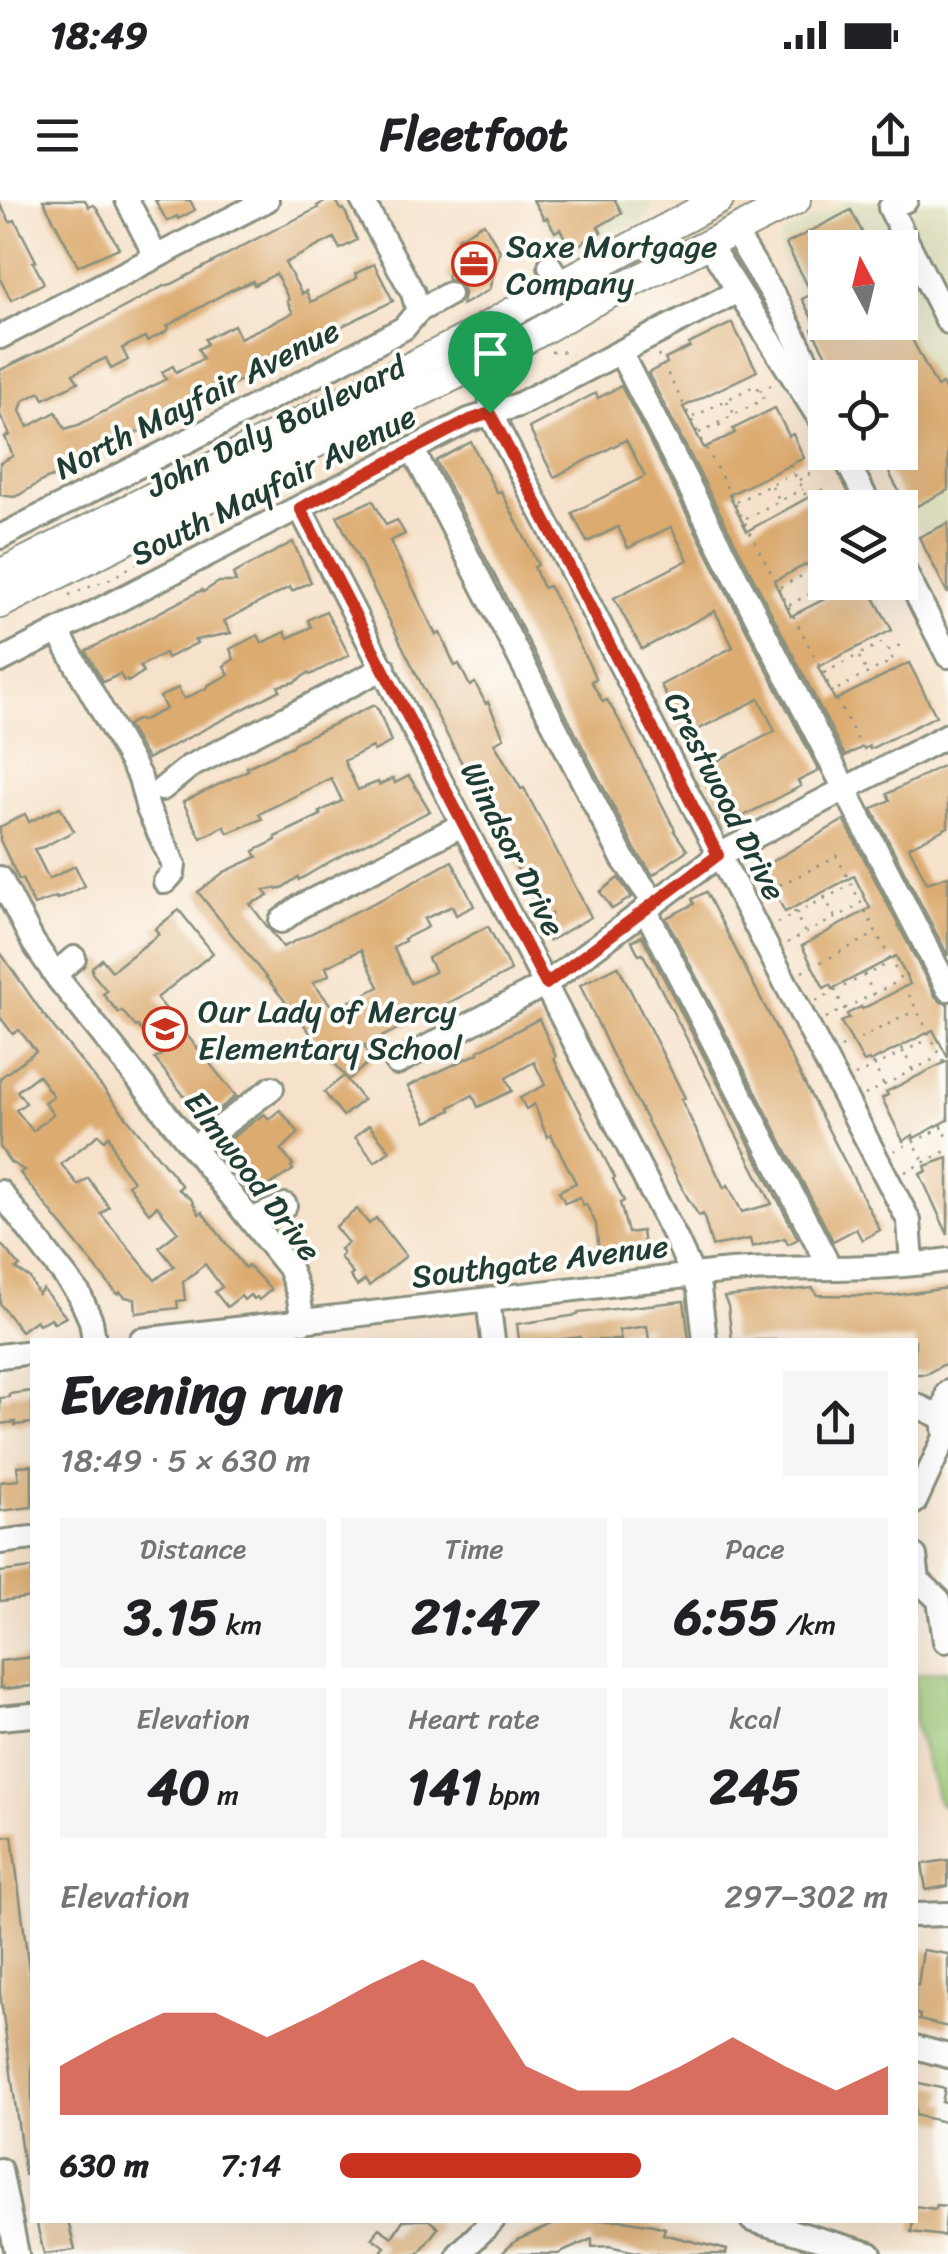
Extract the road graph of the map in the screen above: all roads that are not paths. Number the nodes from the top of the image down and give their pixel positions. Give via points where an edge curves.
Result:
1 (127, 200) edge
2 (266, 200) edge
3 (796, 200) edge
4 (906, 200) edge
5 (703, 203) edge
6 (375, 210) edge
7 (734, 231) junction
8 (708, 244) junction
9 (156, 257) junction
10 (738, 292) junction
11 (449, 294) dead end
12 (418, 311) junction
13 (948, 322) edge
14 (482, 330) junction
15 (0, 337) edge
16 (620, 352) junction
17 (494, 357) junction
18 (808, 364) edge
19 (808, 401) edge
20 (490, 413) junction
21 (413, 450) junction
22 (300, 508) junction
23 (0, 537) edge
24 (0, 574) edge
25 (918, 597) edge
26 (0, 604) edge
27 (58, 632) junction
28 (948, 656) edge
29 (0, 661) edge
30 (384, 668) junction
31 (948, 735) edge
32 (845, 788) junction
33 (162, 789) dead end
34 (462, 825) junction
35 (718, 855) junction
36 (0, 878) edge
37 (166, 882) dead end
38 (650, 905) junction
39 (281, 921) dead end
40 (74, 958) dead end
41 (55, 974) junction
42 (546, 984) junction
43 (948, 988) edge
44 (397, 1063) dead end
45 (272, 1088) dead end
46 (194, 1148) junction
47 (0, 1192) edge
48 (285, 1205) dead end
49 (251, 1220) junction
50 (948, 1260) edge
51 (912, 1264) junction
52 (828, 1266) junction
53 (692, 1275) junction
54 (488, 1300) junction
55 (303, 1322) junction
56 (94, 1338) edge
57 (159, 1338) edge
58 (493, 1338) edge
59 (706, 1338) edge
60 (30, 1352) edge
61 (0, 1356) edge
62 (948, 1392) edge
63 (918, 1406) edge
64 (946, 1419) edge
65 (918, 1496) edge
66 (30, 1538) edge
67 (0, 1542) edge
68 (918, 1580) edge
69 (944, 1599) edge
70 (945, 1642) dead end
71 (30, 1714) edge
72 (0, 1718) edge
73 (948, 1914) edge
74 (918, 1915) edge
75 (918, 2048) edge
76 (948, 2056) edge
77 (0, 2170) edge
78 (489, 2223) edge
79 (762, 2223) edge
80 (18, 2254) edge
81 (459, 2254) edge
82 (870, 2254) edge

1 - 9 street
2 - 9 street
3 - 7 main road, John Daly Boulevard
4 - 13 street via 890,208
5 - 7 main road
5 - 8 main road
5 - 14 main road, John Daly Boulevard via 555,275
6 - 12 street via 399,246
7 - 8 main road, John Daly Boulevard
7 - 18 street
8 - 10 street
8 - 17 main road, John Daly Boulevard
9 - 15 street
10 - 16 street, South Mayfair Avenue
10 - 19 street
11 - 12 street, North Mayfair Avenue
12 - 23 street, North Mayfair Avenue via 404,328
14 - 17 street
14 - 24 main road, John Daly Boulevard
16 - 20 street, South Mayfair Avenue
16 - 32 street
17 - 20 street
17 - 26 main road, John Daly Boulevard
20 - 21 street, South Mayfair Avenue
20 - 35 street, Crestwood Drive
21 - 22 street, South Mayfair Avenue
21 - 38 street
22 - 27 street, South Mayfair Avenue
22 - 30 street, Windsor Drive
25 - 28 street
27 - 29 street, South Mayfair Avenue
27 - 37 street via 140,778 174,865
30 - 33 street via 189,767
30 - 34 street, Windsor Drive
31 - 32 street
32 - 35 street
32 - 43 street
34 - 39 street
34 - 42 street, Windsor Drive
35 - 38 street
35 - 51 street, Crestwood Drive via 909,1220
36 - 41 street, Elmwood Drive via 42,935
38 - 42 street
38 - 52 street
40 - 41 street
41 - 46 street, Elmwood Drive
42 - 44 street
42 - 53 street, Windsor Drive
45 - 46 street
46 - 49 street, Elmwood Drive
47 - 56 street via 78,1294
48 - 49 street
49 - 55 street, Elmwood Drive via 290,1268
50 - 51 street, Southgate Avenue
51 - 52 street, Southgate Avenue
52 - 53 street, Southgate Avenue
53 - 54 street, Southgate Avenue
53 - 59 street, Windsor Drive
54 - 55 street, Southgate Avenue
54 - 58 street
55 - 57 street, Southgate Avenue
60 - 61 street
62 - 64 street
63 - 64 street
64 - 65 street via 945,1437
66 - 67 street
68 - 69 street
69 - 70 street
71 - 72 street
73 - 74 street
75 - 76 street
77 - 80 street
78 - 81 street
79 - 82 street

